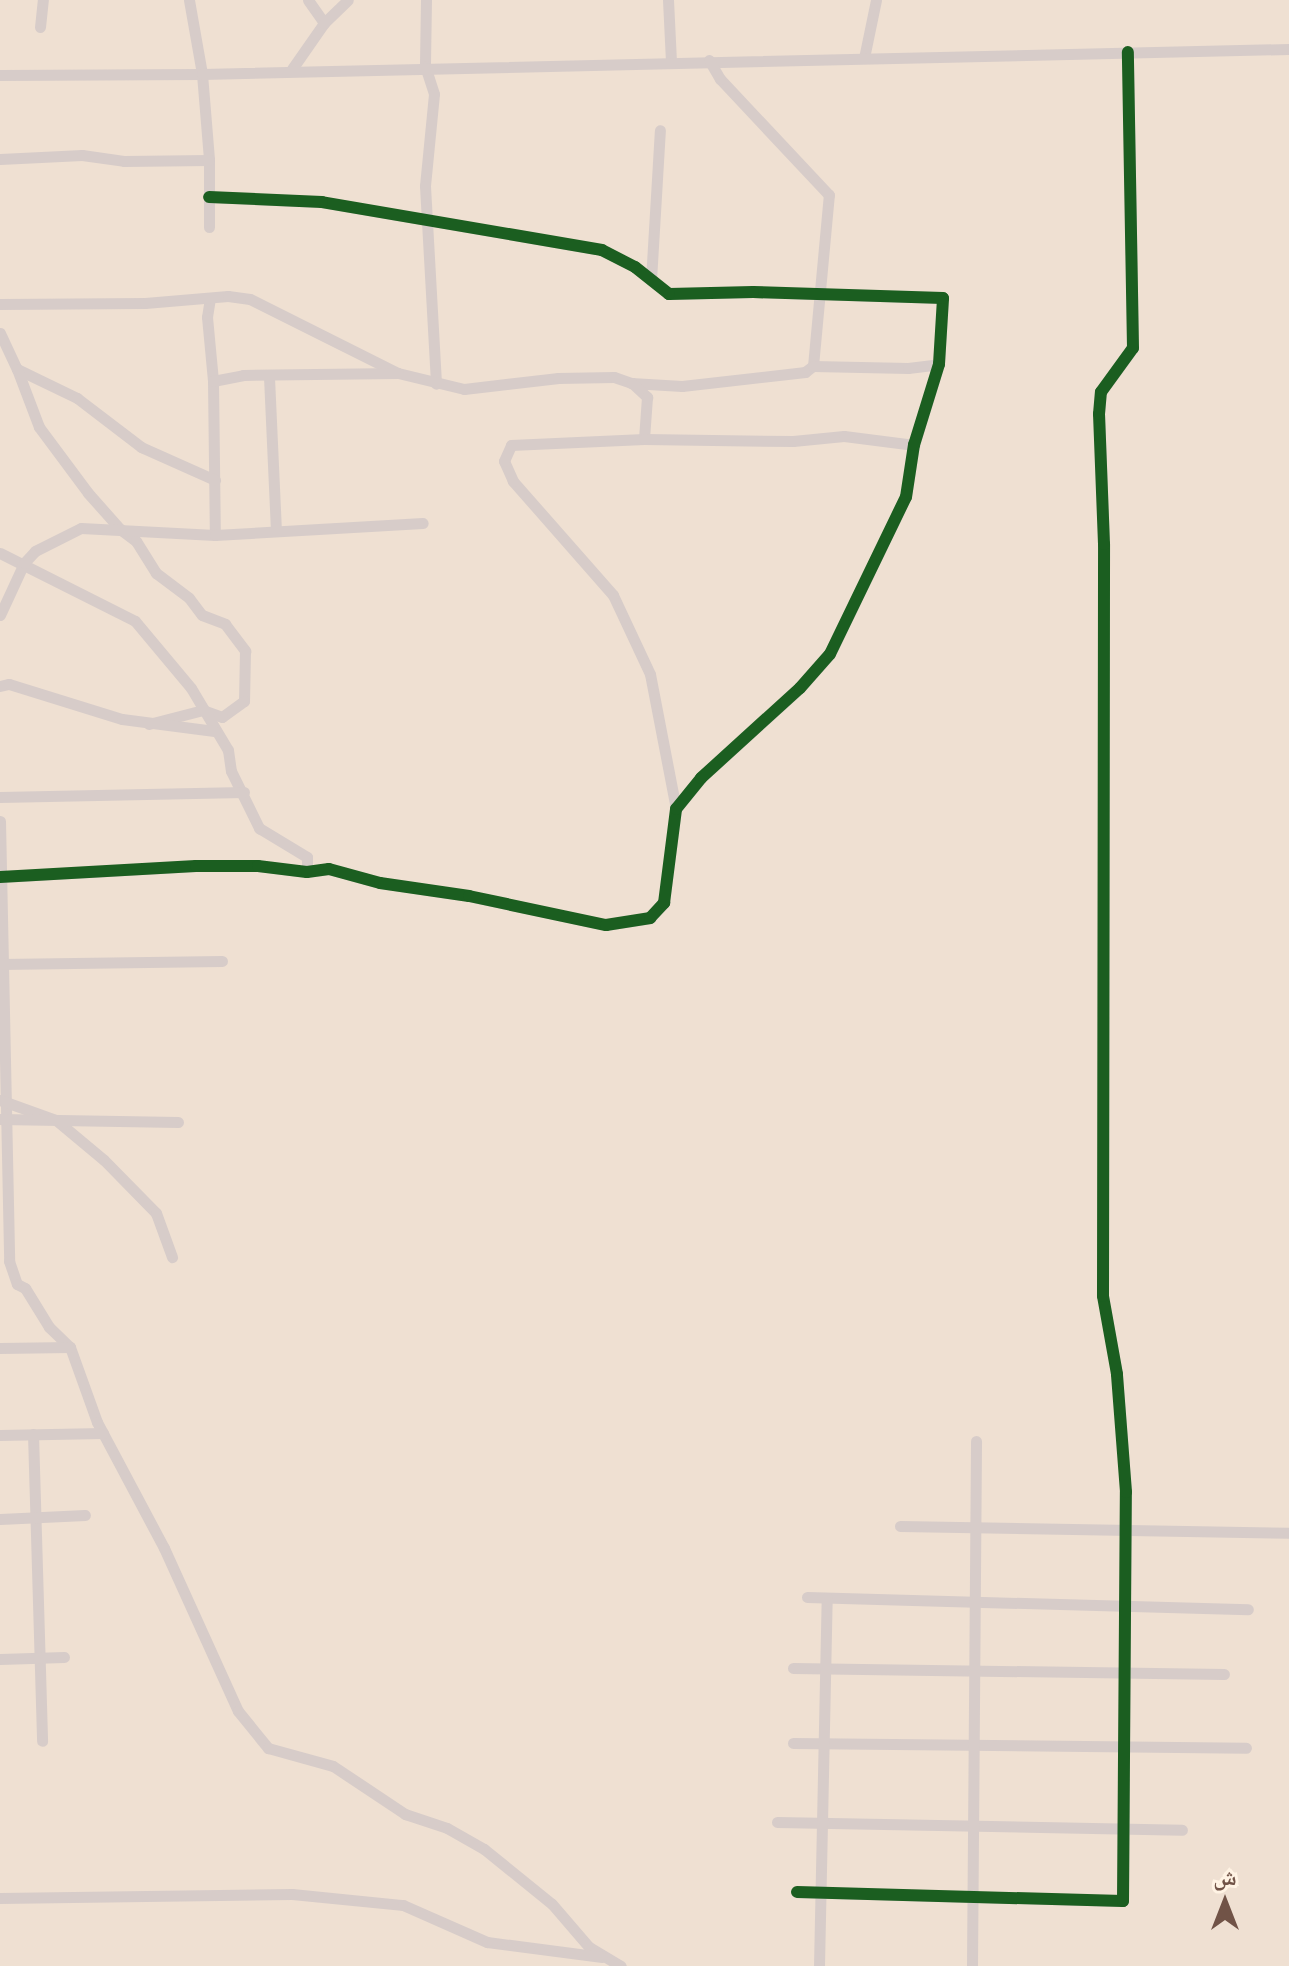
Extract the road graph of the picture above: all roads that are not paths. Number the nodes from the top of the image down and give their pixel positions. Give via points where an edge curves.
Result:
1 (43, 0) edge
2 (189, 0) edge
3 (308, 0) edge
4 (348, 0) edge
5 (426, 0) edge
6 (668, 0) edge
7 (876, 0) edge
8 (324, 23) junction
9 (40, 27) dead end
10 (1289, 49) edge
11 (1128, 52) junction
12 (864, 58) junction
13 (709, 60) junction
14 (671, 61) junction
15 (425, 66) junction
16 (292, 69) junction
17 (202, 74) junction
18 (0, 75) edge
19 (660, 130) dead end
20 (0, 159) edge
21 (209, 160) junction
22 (209, 197) junction
23 (425, 221) junction
24 (209, 227) dead end
25 (651, 280) junction
26 (821, 296) junction
27 (210, 298) junction
28 (0, 304) edge
29 (0, 333) edge
30 (939, 364) junction
31 (813, 366) junction
32 (17, 369) junction
33 (398, 373) junction
34 (269, 377) junction
35 (213, 381) junction
36 (631, 383) junction
37 (436, 384) junction
38 (644, 439) junction
39 (914, 445) junction
40 (215, 480) junction
41 (423, 523) dead end
42 (120, 529) junction
43 (276, 529) junction
44 (215, 535) junction
45 (0, 553) edge
46 (24, 563) junction
47 (0, 615) edge
48 (0, 686) edge
49 (203, 710) junction
50 (149, 724) junction
51 (214, 731) junction
52 (244, 792) junction
53 (0, 797) edge
54 (676, 809) junction
55 (0, 821) edge
56 (307, 872) junction
57 (1, 877) edge
58 (222, 961) dead end
59 (2, 964) edge
60 (2, 1010) edge
61 (2, 1102) edge
62 (2, 1119) edge
63 (56, 1120) junction
64 (178, 1122) dead end
65 (172, 1257) dead end
66 (5, 1262) edge
67 (70, 1347) junction
68 (0, 1348) edge
69 (103, 1433) junction
70 (33, 1434) junction
71 (0, 1435) edge
72 (976, 1441) dead end
73 (85, 1515) dead end
74 (34, 1518) junction
75 (0, 1519) edge
76 (900, 1526) dead end
77 (975, 1526) junction
78 (1126, 1529) junction
79 (1289, 1533) edge
80 (807, 1597) dead end
81 (827, 1598) junction
82 (974, 1601) junction
83 (1125, 1606) junction
84 (1248, 1609) dead end
85 (64, 1657) dead end
86 (40, 1658) junction
87 (0, 1659) edge
88 (793, 1668) dead end
89 (825, 1668) junction
90 (974, 1671) junction
91 (1125, 1673) junction
92 (1224, 1674) dead end
93 (42, 1741) dead end
94 (793, 1743) dead end
95 (823, 1743) junction
96 (974, 1745) junction
97 (1125, 1747) junction
98 (1246, 1748) dead end
99 (777, 1822) dead end
100 (821, 1823) junction
101 (973, 1825) junction
102 (1124, 1827) junction
103 (1182, 1830) dead end
104 (797, 1892) dead end
105 (820, 1893) junction
106 (973, 1897) junction
107 (0, 1898) edge
108 (608, 1958) junction
109 (621, 1966) edge
110 (819, 1966) edge
111 (972, 1966) edge

1 - 9 street
2 - 17 street
3 - 8 street
4 - 8 street
5 - 15 street
6 - 14 street
7 - 12 street
8 - 16 street
10 - 11 street
11 - 12 street
11 - 78 street via 1133,348 1101,392 1099,414 1104,544 1103,1296 1117,1374
12 - 13 street
13 - 14 street
13 - 26 street via 720,79 829,195
14 - 15 street
15 - 16 street
15 - 23 street via 434,94
16 - 17 street
17 - 18 street
17 - 21 street
19 - 25 street
20 - 21 street via 82,155 124,161
21 - 22 street
22 - 23 street via 322,202
22 - 24 street
23 - 25 street via 602,250
23 - 37 street
25 - 26 street via 669,294
26 - 30 street via 943,298
26 - 31 street
27 - 28 street
27 - 33 street via 250,299
27 - 35 street
29 - 32 street
30 - 31 street
30 - 39 street
31 - 36 street via 805,372 682,386
32 - 40 street via 77,398 141,447
32 - 42 street via 39,427
33 - 34 street
33 - 37 street
34 - 35 street
34 - 43 street
35 - 40 street
36 - 37 street via 614,377 464,389
36 - 38 street via 647,397
38 - 39 street via 793,441 844,436
38 - 54 street via 511,445 504,461 513,481 613,595 650,674
39 - 54 street via 906,497 830,654 701,778
40 - 44 street
41 - 43 street
42 - 44 street
42 - 46 street via 81,528 35,551
42 - 49 street via 136,541 156,573 202,615 225,624 245,651 244,701 222,717
43 - 44 street
45 - 46 street
46 - 47 street
46 - 49 street via 135,621
48 - 50 street via 9,684
49 - 50 street
49 - 51 street
50 - 51 street
51 - 52 street via 228,750 231,771
52 - 53 street
52 - 56 street via 259,828 307,857
54 - 56 street via 664,903 650,918 606,925 329,869
55 - 57 street
56 - 57 street via 196,866
57 - 59 street
58 - 59 street
59 - 60 street
60 - 61 street
61 - 62 street
61 - 63 street
62 - 63 street
62 - 66 street
63 - 64 street
63 - 65 street via 156,1213
66 - 67 street via 49,1327
67 - 68 street
67 - 69 street
69 - 70 street
69 - 108 street via 164,1548 238,1711 268,1748 333,1766 405,1814 447,1828 484,1849 552,1904 589,1947
70 - 71 street
70 - 74 street
72 - 77 street
73 - 74 street
74 - 75 street
74 - 86 street
76 - 77 street
77 - 78 street
77 - 82 street
78 - 79 street
78 - 83 street
80 - 81 street
81 - 82 street
81 - 89 street
82 - 83 street
82 - 90 street
83 - 84 street
83 - 91 street
85 - 86 street
86 - 87 street
86 - 93 street
88 - 89 street
89 - 90 street
89 - 95 street
90 - 91 street
90 - 96 street
91 - 92 street
91 - 97 street
94 - 95 street
95 - 96 street
95 - 100 street
96 - 97 street
96 - 101 street
97 - 98 street
97 - 102 street
99 - 100 street
100 - 101 street
100 - 105 street
101 - 102 street
101 - 106 street
102 - 103 street
102 - 106 street via 1123,1901
104 - 105 street
105 - 106 street
105 - 110 street
106 - 111 street
107 - 108 street via 292,1894 403,1905 487,1942
108 - 109 street

